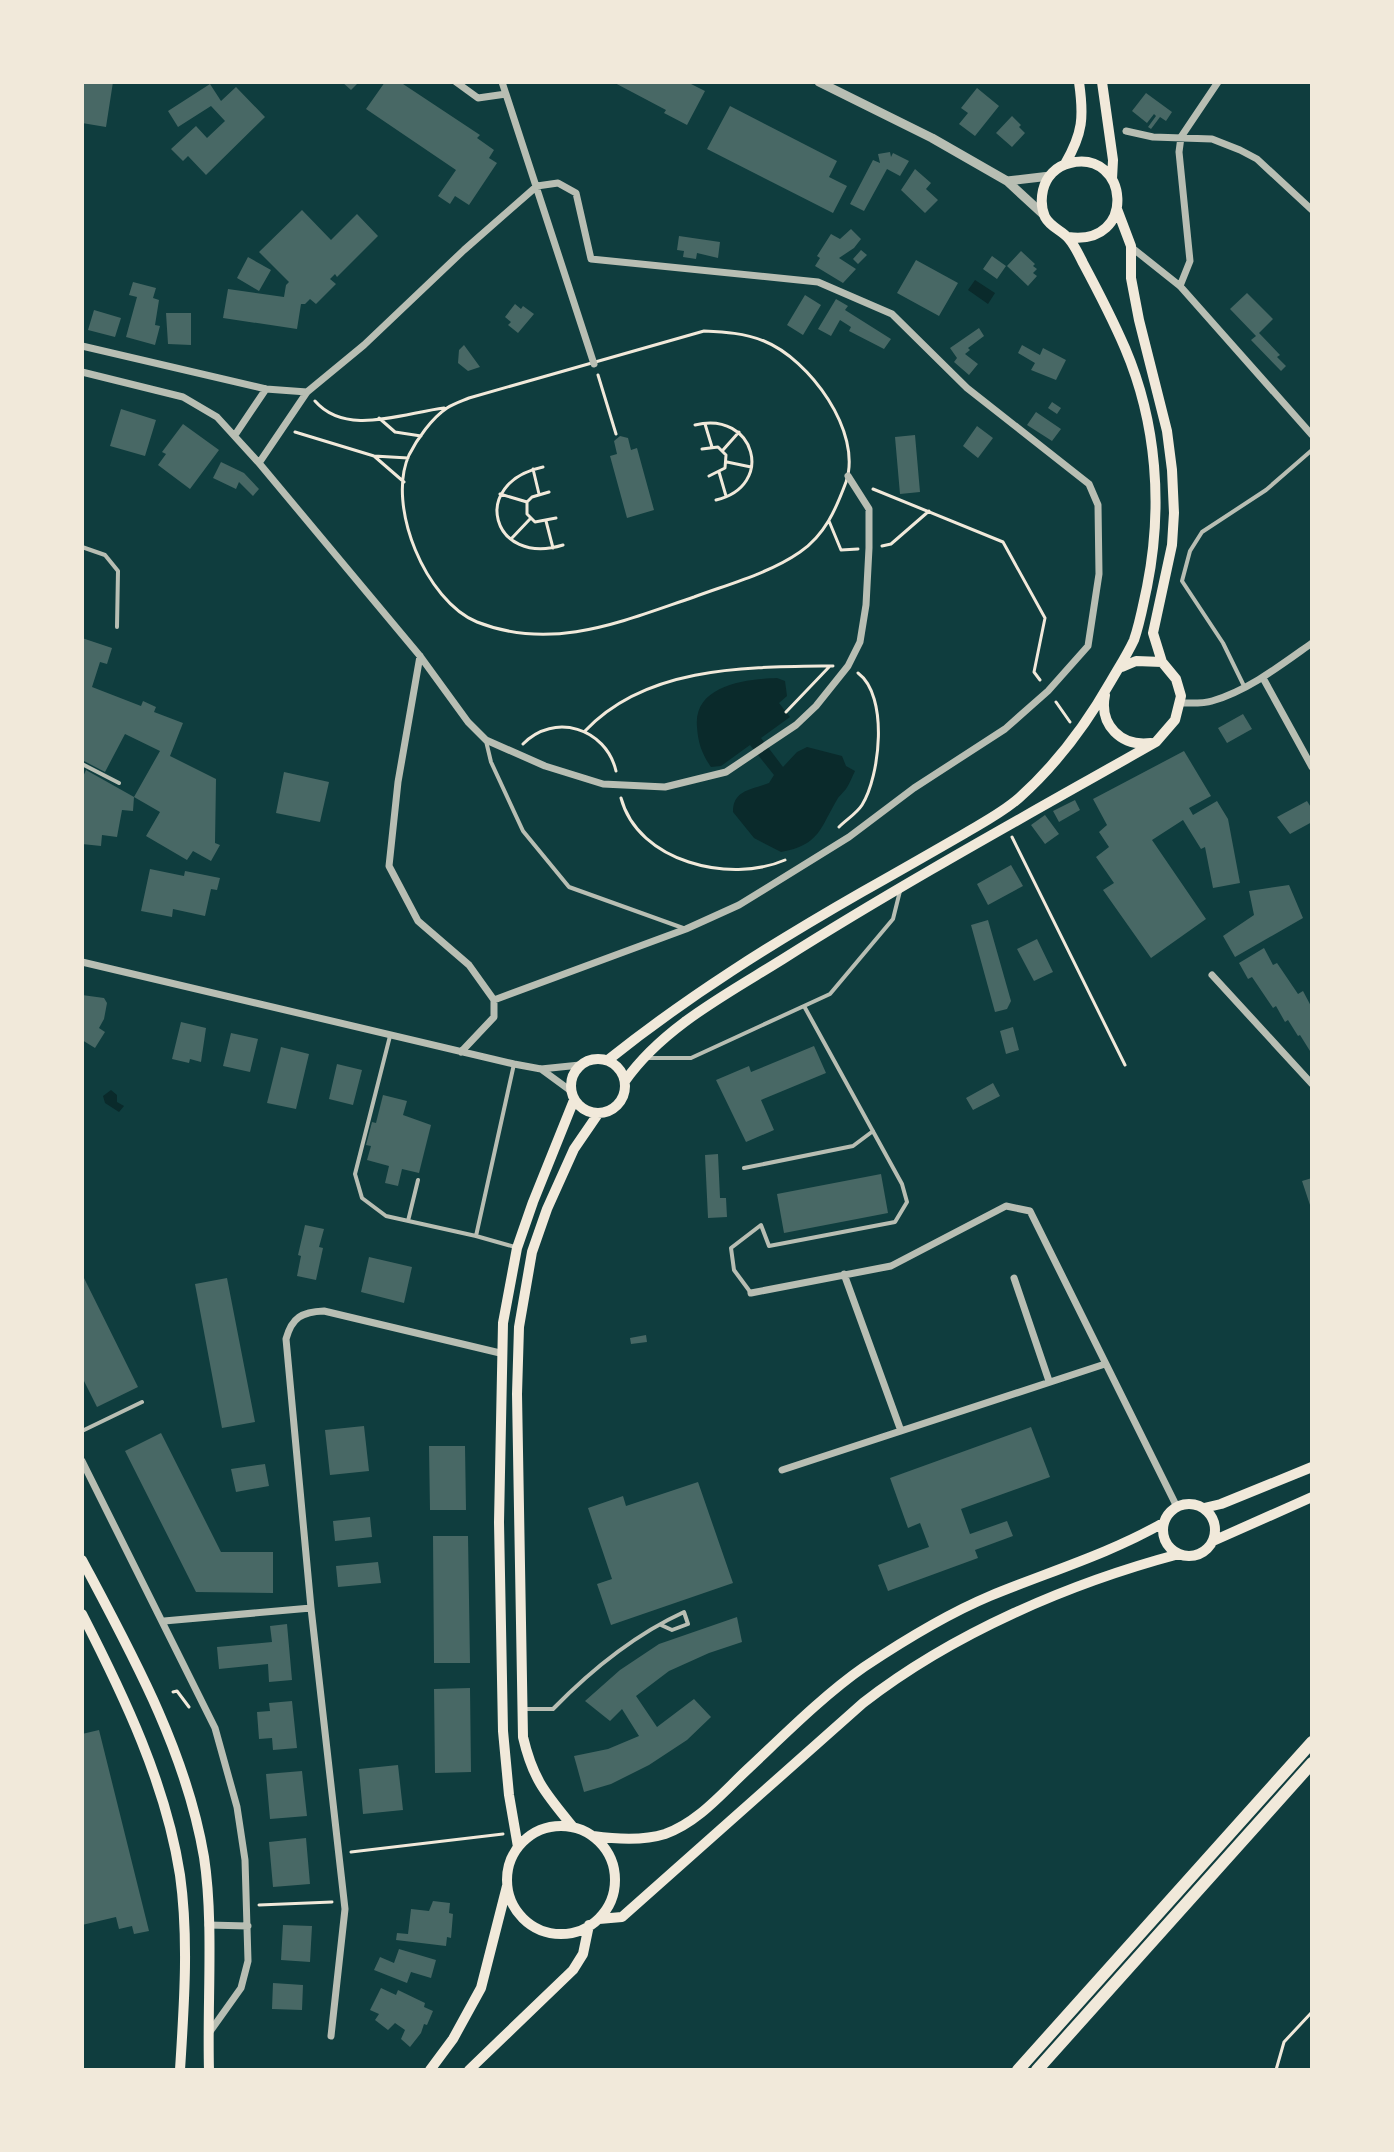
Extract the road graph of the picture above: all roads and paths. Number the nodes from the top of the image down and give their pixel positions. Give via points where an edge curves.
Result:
1 (456, 82) edge
2 (502, 82) edge
3 (819, 82) edge
4 (1079, 82) edge
5 (1102, 82) edge
6 (1218, 82) edge
7 (506, 94) junction
8 (1126, 131) dead end
9 (1181, 137) junction
10 (1065, 164) junction
11 (1050, 176) junction
12 (1112, 179) junction
13 (1007, 181) junction
14 (537, 186) junction
15 (1117, 209) junction
16 (1312, 210) edge
17 (1045, 216) junction
18 (1068, 237) junction
19 (1131, 246) junction
20 (1180, 286) junction
21 (82, 346) edge
22 (596, 368) junction
23 (82, 372) edge
24 (266, 389) junction
25 (307, 392) junction
26 (446, 408) junction
27 (379, 418) junction
28 (705, 423) junction
29 (695, 425) dead end
30 (284, 429) junction
31 (739, 432) junction
32 (616, 434) dead end
33 (235, 435) junction
34 (1312, 435) edge
35 (421, 436) junction
36 (712, 447) junction
37 (702, 449) dead end
38 (723, 450) junction
39 (1312, 450) edge
40 (374, 456) junction
41 (408, 458) junction
42 (727, 462) junction
43 (259, 463) junction
44 (543, 467) dead end
45 (752, 468) junction
46 (533, 469) junction
47 (719, 472) junction
48 (709, 476) dead end
49 (848, 476) junction
50 (404, 482) junction
51 (549, 492) dead end
52 (500, 494) junction
53 (539, 494) junction
54 (726, 497) junction
55 (716, 500) dead end
56 (527, 502) junction
57 (929, 511) junction
58 (556, 518) dead end
59 (530, 519) junction
60 (546, 521) junction
61 (829, 521) junction
62 (511, 540) junction
63 (563, 545) dead end
64 (82, 547) edge
65 (553, 548) junction
66 (869, 548) junction
67 (117, 627) dead end
68 (1312, 643) edge
69 (420, 656) junction
70 (1162, 662) junction
71 (830, 666) junction
72 (848, 666) junction
73 (1122, 667) junction
74 (1263, 678) junction
75 (1244, 687) junction
76 (1107, 689) junction
77 (1048, 691) junction
78 (1180, 703) junction
79 (786, 712) dead end
80 (585, 731) junction
81 (1079, 733) junction
82 (486, 740) junction
83 (1156, 742) junction
84 (515, 754) junction
85 (82, 764) edge
86 (1312, 767) edge
87 (119, 783) dead end
88 (618, 785) junction
89 (1007, 826) junction
90 (838, 827) dead end
91 (790, 858) dead end
92 (901, 888) junction
93 (686, 929) junction
94 (82, 962) edge
95 (1212, 975) dead end
96 (494, 1000) junction
97 (804, 1006) junction
98 (391, 1034) junction
99 (461, 1052) junction
100 (641, 1058) junction
101 (608, 1060) junction
102 (514, 1064) junction
103 (580, 1065) junction
104 (1125, 1065) dead end
105 (541, 1069) junction
106 (625, 1081) junction
107 (1312, 1084) edge
108 (572, 1096) junction
109 (598, 1114) junction
110 (873, 1131) junction
111 (744, 1168) dead end
112 (418, 1180) dead end
113 (408, 1221) junction
114 (476, 1236) junction
115 (517, 1248) junction
116 (844, 1274) junction
117 (1014, 1278) dead end
118 (751, 1293) joint
119 (500, 1353) junction
120 (1105, 1364) junction
121 (1049, 1381) junction
122 (142, 1402) dead end
123 (82, 1431) edge
124 (901, 1431) junction
125 (82, 1461) edge
126 (1312, 1467) edge
127 (782, 1470) dead end
128 (1312, 1497) edge
129 (1177, 1507) junction
130 (1204, 1508) junction
131 (1163, 1523) junction
132 (1213, 1541) junction
133 (1179, 1554) junction
134 (82, 1560) edge
135 (311, 1608) junction
136 (82, 1614) edge
137 (164, 1621) junction
138 (661, 1625) junction
139 (173, 1692) dead end
140 (191, 1708) dead end
141 (523, 1709) junction
142 (1312, 1742) edge
143 (1312, 1763) edge
144 (573, 1827) junction
145 (515, 1833) junction
146 (593, 1836) junction
147 (518, 1847) junction
148 (339, 1853) junction
149 (507, 1884) junction
150 (344, 1901) junction
151 (247, 1906) junction
152 (594, 1922) junction
153 (208, 1925) junction
154 (248, 1926) junction
155 (1312, 2012) edge
156 (208, 2035) junction
157 (331, 2036) dead end
158 (180, 2070) edge
159 (209, 2070) edge
160 (430, 2070) edge
161 (469, 2070) edge
162 (1018, 2070) edge
163 (1037, 2070) edge
164 (1276, 2070) edge

1 - 7 street via 478,98
2 - 7 street
3 - 13 street
4 - 10 main road via 1081,128
5 - 12 main road
6 - 9 street
7 - 14 street
8 - 9 street
9 - 16 street via 1212,139 1257,159
9 - 20 street via 1190,261
10 - 11 main road
10 - 12 main road via 1091,163
11 - 13 street
11 - 17 main road via 1041,195
12 - 15 main road
13 - 17 street
14 - 22 street
14 - 25 street
14 - 77 street via 558,183 576,193 591,259 818,282 892,314 967,388 1089,484 1098,505 1099,574 1088,646
15 - 18 main road via 1104,230 1080,239
15 - 19 main road
17 - 18 main road
18 - 73 main road via 1107,306 1135,372 1151,443 1157,507 1152,558 1138,627
19 - 20 street
19 - 70 main road via 1131,278 1172,470 1172,545 1153,633
20 - 34 street
21 - 24 street
22 - 26 path
22 - 32 path
22 - 49 path via 704,331 766,341 798,362 826,393 847,449
23 - 33 street via 183,397
24 - 25 street
24 - 33 street
25 - 27 path via 336,418
25 - 30 street
26 - 27 path
26 - 35 path
27 - 35 path via 395,432
28 - 29 path
28 - 31 path
28 - 36 path
30 - 40 path
30 - 43 street
31 - 38 path
31 - 45 path via 750,448
33 - 43 street
35 - 41 path
36 - 37 path
36 - 38 path
38 - 42 path
39 - 75 lane via 1266,490 1202,532 1190,551 1182,581 1223,643
40 - 41 path
40 - 50 path
41 - 50 path
42 - 45 path
42 - 47 path
43 - 69 street
44 - 46 path
45 - 54 path via 740,489
46 - 52 path via 510,480
46 - 53 path
47 - 48 path
47 - 54 path
49 - 57 path
49 - 61 path
49 - 66 street via 869,509
50 - 61 path via 407,524 419,563 451,604 474,621 540,635 592,631 729,585 801,551
51 - 53 path
52 - 56 path
52 - 62 path via 498,519
53 - 56 path
54 - 55 path
56 - 59 path
57 - 66 path via 891,544
57 - 77 path via 1003,542 1045,618 1034,672
58 - 60 path
59 - 60 path
59 - 62 path
60 - 65 path
61 - 66 path via 841,550
62 - 65 path via 534,550
63 - 65 path
64 - 67 lane via 105,555 118,571
66 - 72 street via 860,642
68 - 74 street
69 - 82 street
69 - 96 street via 389,866 418,921 469,965
70 - 73 main road via 1136,661
70 - 78 main road via 1180,687
71 - 72 path
71 - 79 path
71 - 80 path via 750,668 674,681 627,698 601,713
72 - 88 street via 796,725 726,772 665,787
72 - 90 path via 866,679 874,700 879,758 861,808
73 - 76 main road
74 - 75 street
74 - 86 street
75 - 78 street via 1211,702
76 - 81 main road
76 - 83 main road via 1103,712 1112,730 1135,742
77 - 81 path
77 - 93 street via 1005,729 849,837 739,905
78 - 83 main road via 1175,720
80 - 84 path via 541,731
80 - 88 path via 613,759
81 - 101 main road via 1063,755 1001,812 754,956 660,1018
82 - 84 street
82 - 93 lane via 523,831 569,887
83 - 89 main road
84 - 88 street
85 - 87 lane
88 - 91 path via 625,814 649,840 684,861 729,871 771,867
89 - 92 main road
89 - 104 path
92 - 97 lane via 893,919 830,994
92 - 100 main road via 716,1001
93 - 96 street
94 - 98 street
95 - 107 street
96 - 99 street via 494,1017
97 - 100 lane via 691,1058
97 - 110 lane
98 - 99 street
98 - 113 lane via 355,1174 362,1198 386,1216
99 - 102 street
100 - 106 main road
101 - 103 main road
101 - 106 main road
102 - 105 street
102 - 114 lane
103 - 105 street
103 - 108 main road via 571,1081
105 - 108 street
106 - 109 main road via 616,1108
108 - 109 main road via 580,1107
108 - 115 main road
109 - 141 main road via 574,1149 547,1209 532,1252 519,1327
110 - 111 lane via 853,1146
110 - 118 lane via 907,1202 895,1222 769,1246 761,1225 731,1248 734,1270
112 - 113 lane
113 - 114 lane
114 - 115 lane
115 - 119 main road
116 - 118 street
116 - 120 street via 891,1266 1006,1206 1030,1211
116 - 124 street
117 - 121 street
119 - 135 street via 324,1311 306,1312 290,1323 286,1339
119 - 145 main road via 503,1731
120 - 121 street
120 - 129 street
121 - 124 street
122 - 123 lane
124 - 127 street
125 - 137 street
126 - 130 main road
128 - 132 main road
129 - 130 main road
129 - 131 main road
130 - 132 main road via 1215,1523
131 - 133 main road via 1167,1545
131 - 146 main road via 986,1597 863,1668 685,1825 662,1835
132 - 133 main road via 1202,1553
133 - 152 main road via 1127,1568 1023,1611 907,1672 863,1703 622,1917
134 - 153 main road via 136,1663 190,1798 204,1859
135 - 137 street
135 - 148 street
136 - 158 main road via 137,1732 166,1811 180,1877
137 - 151 street via 215,1728 237,1807
138 - 138 lane via 672,1630 688,1624 684,1612
138 - 141 lane via 591,1670 553,1709
139 - 140 path
141 - 144 main road via 529,1764 539,1786
142 - 162 highway
143 - 163 highway
144 - 146 main road
144 - 147 main road via 542,1829
145 - 147 main road
145 - 148 path
146 - 152 main road via 612,1860 615,1876 609,1907
147 - 149 main road
148 - 150 street
149 - 152 main road via 520,1916 534,1927 567,1934
149 - 160 main road via 481,1988
150 - 151 path
150 - 157 street
151 - 154 street
152 - 161 main road via 573,1970
153 - 154 street
153 - 156 main road
154 - 156 street via 241,1988
155 - 164 path via 1284,2042
156 - 159 main road

